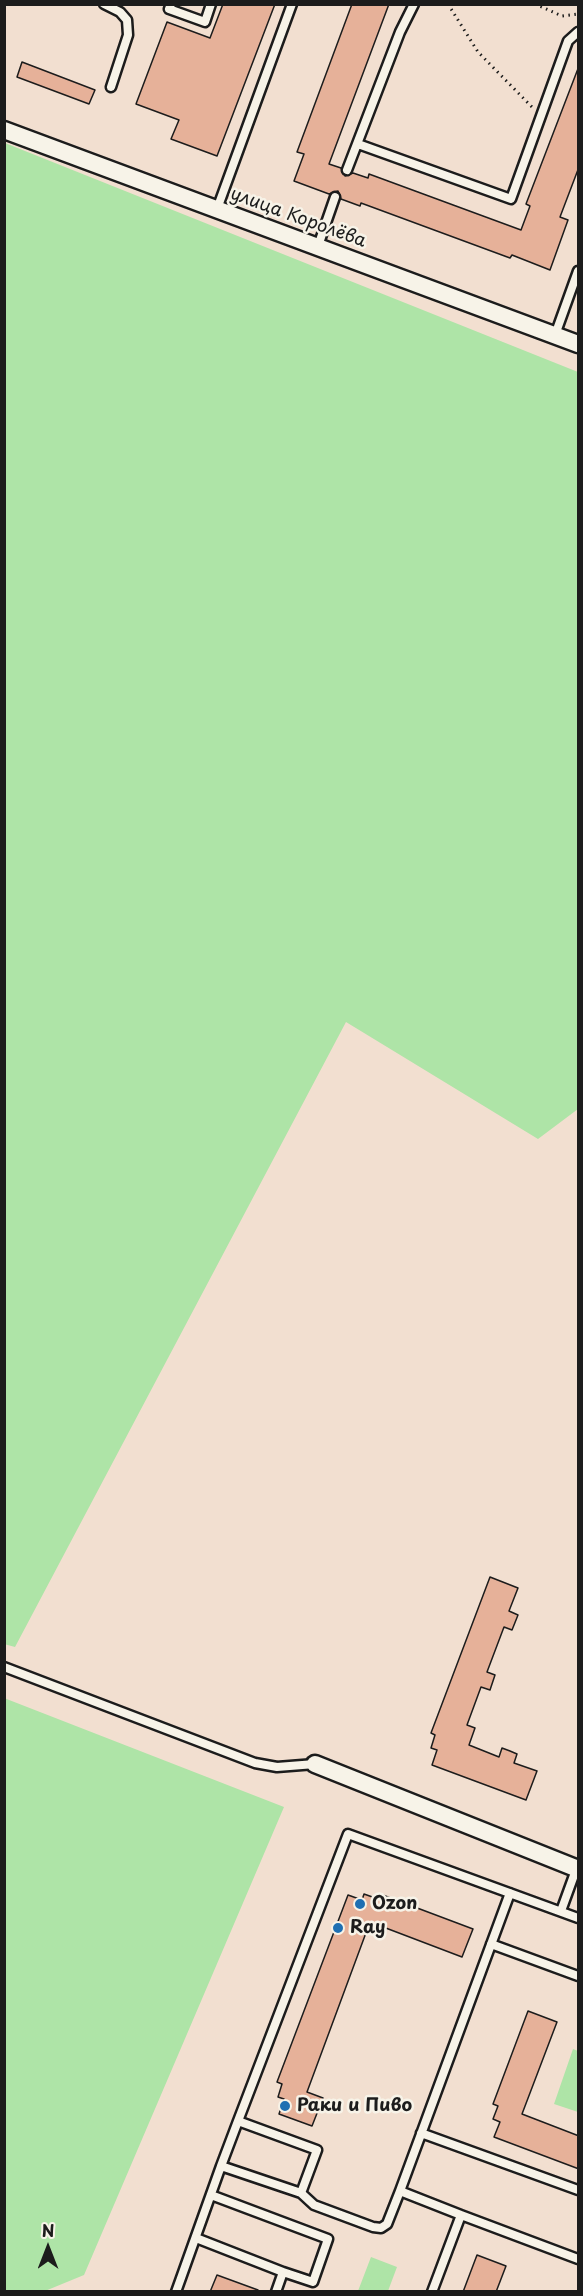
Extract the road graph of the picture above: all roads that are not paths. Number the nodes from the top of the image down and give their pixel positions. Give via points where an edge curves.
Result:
1 (104, 4) edge
2 (171, 4) edge
3 (212, 4) edge
4 (292, 4) edge
5 (414, 4) edge
6 (579, 32) edge
7 (111, 87) dead end
8 (4, 130) edge
9 (358, 144) junction
10 (346, 170) dead end
11 (335, 197) dead end
12 (217, 209) junction
13 (318, 246) junction
14 (579, 271) edge
15 (555, 335) junction
16 (579, 344) edge
17 (4, 1667) edge
18 (315, 1764) joint
19 (578, 1867) edge
20 (510, 1893) junction
21 (561, 1911) junction
22 (579, 1918) edge
23 (491, 1944) junction
24 (579, 1976) edge
25 (238, 2121) junction
26 (421, 2133) junction
27 (221, 2166) junction
28 (579, 2190) edge
29 (400, 2191) junction
30 (301, 2193) junction
31 (212, 2195) junction
32 (461, 2215) junction
33 (196, 2238) junction
34 (579, 2259) edge
35 (282, 2272) junction
36 (176, 2292) edge
37 (276, 2292) edge
38 (432, 2292) edge

1 - 7 lane via 128,20 128,35
2 - 3 lane via 169,9 205,22
4 - 12 lane
5 - 9 lane
6 - 9 lane via 568,41 511,199
8 - 12 street, улица Королёва
9 - 10 lane
11 - 13 lane
12 - 13 street, улица Королёва
13 - 15 street, улица Королёва
14 - 15 lane
15 - 16 street, улица Королёва
17 - 18 lane via 255,1763 278,1767
18 - 19 street
19 - 21 lane
20 - 21 lane
20 - 23 lane
20 - 25 lane via 348,1834
21 - 22 lane
23 - 24 lane
23 - 26 lane
25 - 27 lane
25 - 30 lane via 317,2150
26 - 28 lane
26 - 29 lane
27 - 30 lane
27 - 31 lane
29 - 30 lane via 387,2224 381,2228 314,2205
29 - 32 lane
31 - 33 lane
31 - 35 lane via 328,2239 313,2282
32 - 34 lane
32 - 38 lane
33 - 35 lane
33 - 36 lane
35 - 37 lane

